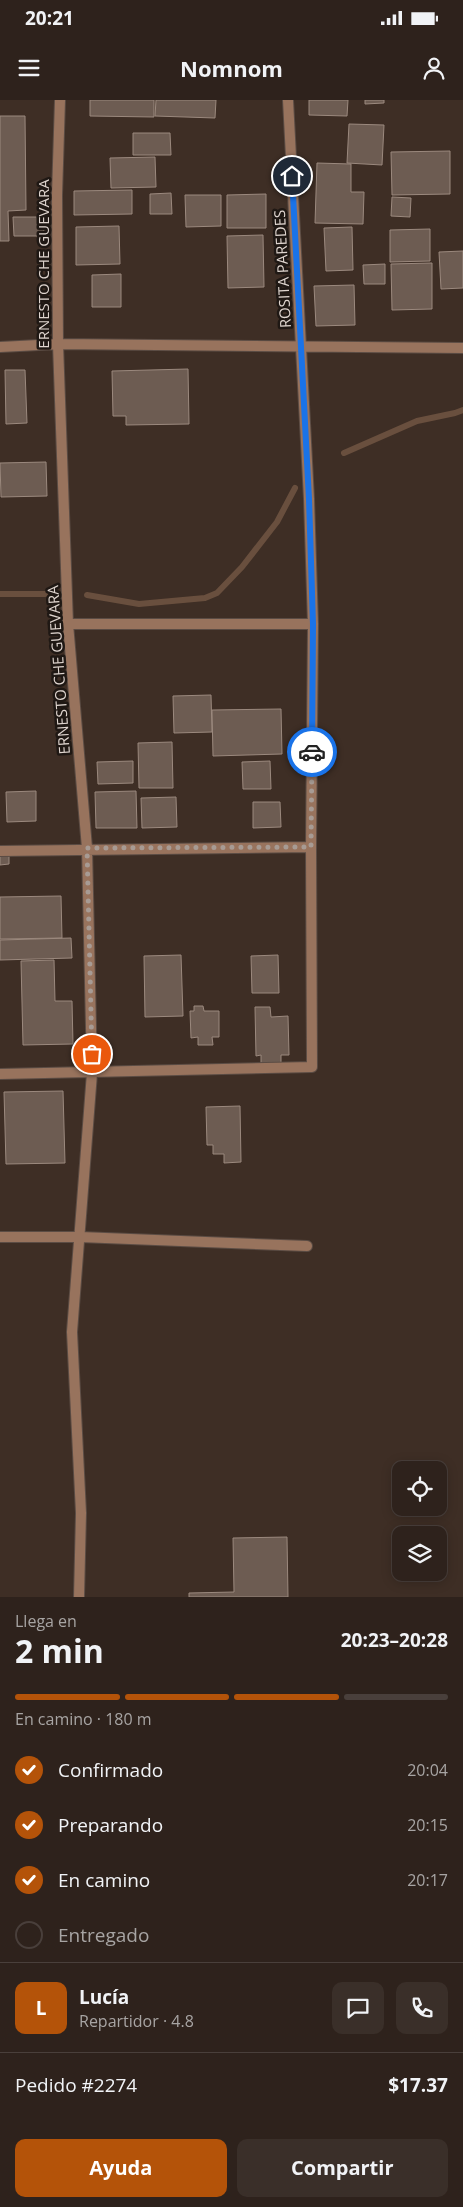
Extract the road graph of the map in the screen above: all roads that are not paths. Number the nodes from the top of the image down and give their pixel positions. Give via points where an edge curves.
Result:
1 (60, 100) edge
2 (288, 100) edge
3 (58, 344) junction
4 (0, 347) edge
5 (302, 348) junction
6 (463, 348) edge
7 (68, 624) junction
8 (313, 624) junction
9 (311, 847) junction
10 (87, 848) junction
11 (0, 851) edge
12 (92, 1072) junction
13 (0, 1074) edge
14 (80, 1236) junction
15 (0, 1237) edge
16 (307, 1246) dead end
17 (80, 1597) edge

1 - 3 street, ERNESTO CHE GUEVARA via 56,195
2 - 5 street, ROSITA PAREDES
3 - 4 street
3 - 5 street
3 - 7 street, ERNESTO CHE GUEVARA
5 - 6 street
5 - 8 street, ROSITA PAREDES
7 - 8 street
7 - 10 street, ERNESTO CHE GUEVARA
8 - 9 street, ROSITA PAREDES
9 - 10 street
9 - 12 street, ROSITA PAREDES via 312,1067
10 - 11 street
10 - 12 street, ERNESTO CHE GUEVARA
12 - 13 street
12 - 14 street, ERNESTO CHE GUEVARA
14 - 15 street
14 - 16 street
14 - 17 street, ERNESTO CHE GUEVARA via 72,1332 81,1513

